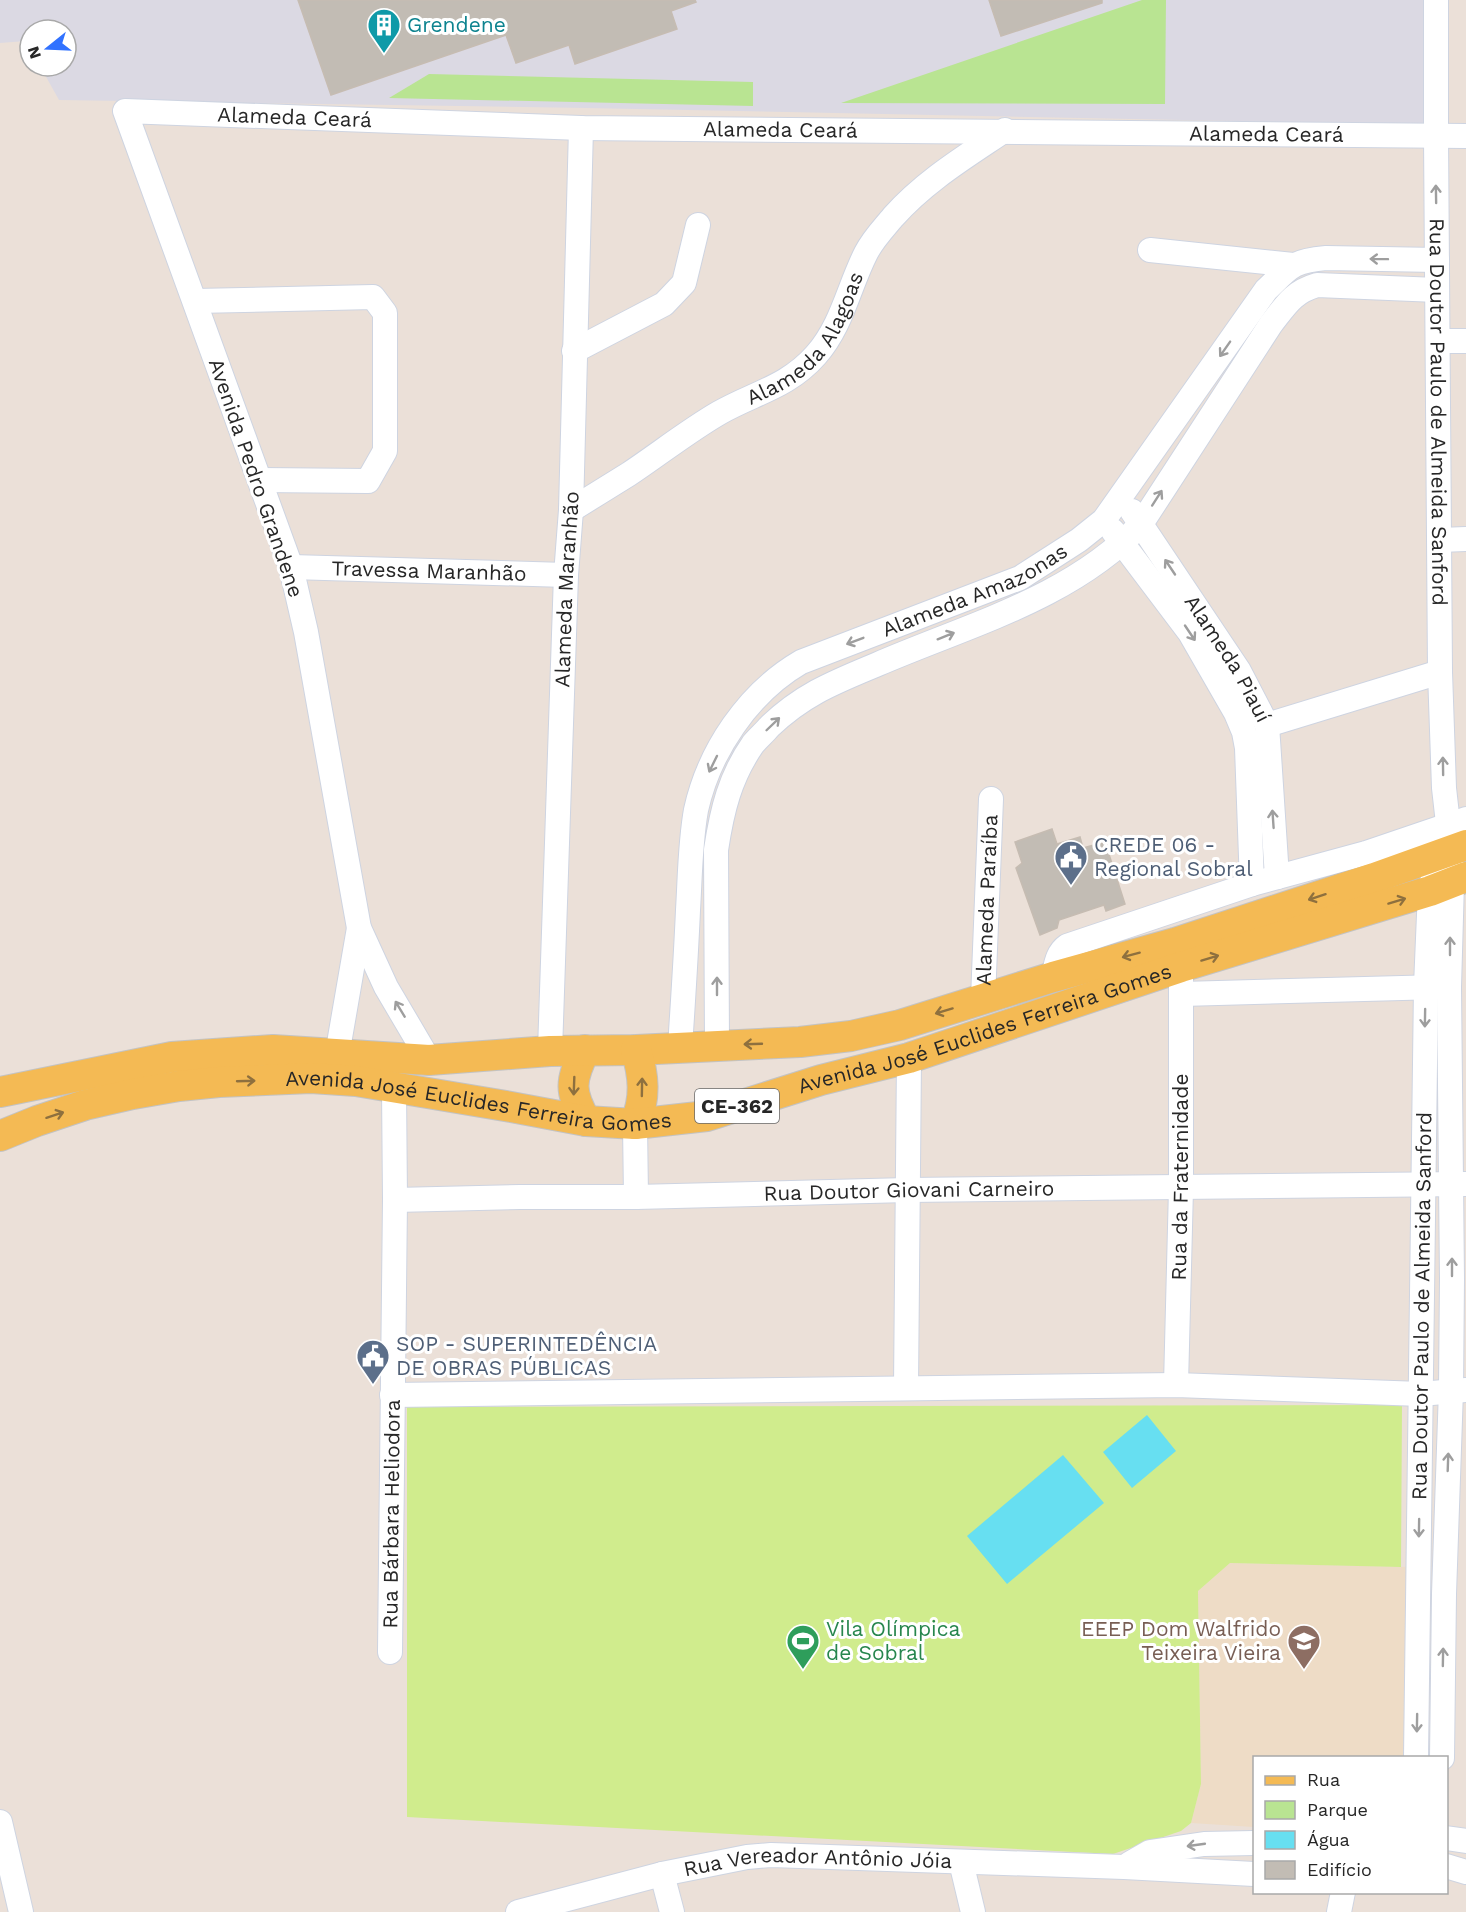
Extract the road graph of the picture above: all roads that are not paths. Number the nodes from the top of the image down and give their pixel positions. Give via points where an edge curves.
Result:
1 (1437, 0) edge
2 (125, 111) joint
3 (581, 128) junction
4 (1005, 130) junction
5 (1436, 136) junction
6 (1466, 136) edge
7 (698, 225) dead end
8 (1150, 250) dead end
9 (1338, 258) junction
10 (1437, 260) junction
11 (1293, 264) junction
12 (1339, 286) junction
13 (1437, 290) junction
14 (195, 301) junction
15 (1466, 340) edge
16 (1439, 341) junction
17 (574, 351) junction
18 (260, 480) junction
19 (1121, 494) junction
20 (571, 510) junction
21 (1104, 520) junction
22 (1141, 524) junction
23 (1466, 539) edge
24 (1440, 540) junction
25 (1122, 544) junction
26 (291, 567) junction
27 (566, 575) junction
28 (880, 631) junction
29 (891, 658) junction
30 (1440, 672) junction
31 (1267, 725) junction
32 (726, 740) junction
33 (746, 755) junction
34 (991, 799) dead end
35 (696, 812) junction
36 (720, 825) junction
37 (1454, 839) edge
38 (1370, 866) junction
39 (1276, 877) junction
40 (1449, 883) edge
41 (1252, 884) junction
42 (359, 928) junction
43 (1053, 977) junction
44 (1181, 980) junction
45 (1447, 986) edge
46 (983, 999) junction
47 (717, 1045) junction
48 (680, 1047) junction
49 (585, 1050) junction
50 (636, 1050) junction
51 (550, 1051) junction
52 (338, 1055) junction
53 (909, 1058) junction
54 (429, 1060) junction
55 (394, 1088) junction
56 (0, 1092) edge
57 (586, 1121) junction
58 (634, 1124) junction
59 (0, 1136) edge
60 (1459, 1184) edge
61 (1423, 1185) junction
62 (1181, 1188) junction
63 (908, 1190) junction
64 (636, 1197) junction
65 (395, 1200) junction
66 (1176, 1385) junction
67 (906, 1388) junction
68 (1458, 1390) edge
69 (1421, 1394) junction
70 (392, 1395) junction
71 (390, 1652) dead end
72 (1416, 1756) edge
73 (1442, 1756) edge
74 (0, 1822) edge
75 (1448, 1838) edge
76 (1466, 1840) edge
77 (1253, 1843) edge
78 (961, 1862) junction
79 (1124, 1867) junction
80 (1448, 1867) edge
81 (1466, 1872) edge
82 (662, 1874) junction
83 (1253, 1874) edge
84 (1343, 1894) edge
85 (21, 1912) edge
86 (518, 1912) edge
87 (672, 1912) edge
88 (973, 1912) edge
89 (1339, 1912) edge

1 - 5 street, Rua Doutor Paulo de Almeida Sanford
2 - 3 street, Alameda Ceará
2 - 14 street, Avenida Pedro Grandene
3 - 4 street, Alameda Ceará
3 - 17 street, Alameda Maranhão
4 - 5 street, Alameda Ceará
4 - 20 street, Alameda Alagoas via 926,185 878,233 833,329 817,354 798,372 777,387 719,413
5 - 6 street, Alameda Ceará
10 -> 5 street, Rua Doutor Paulo de Almeida Sanford
7 - 17 street via 684,283 664,304
8 - 11 street
10 -> 9 street
9 - 11 street
9 - 12 street
10 - 13 street, Rua Doutor Paulo de Almeida Sanford
11 -> 19 street, Alameda Amazonas via 1266,290
12 - 13 street, Alameda Amazonas
22 -> 12 street, Alameda Amazonas via 1293,296 1317,285
13 - 16 street, Rua Doutor Paulo de Almeida Sanford
14 - 18 street, Avenida Pedro Grandene
14 - 18 street via 373,297 385,313 385,451 368,481
15 - 16 street
16 - 24 street, Rua Doutor Paulo de Almeida Sanford
17 - 20 street, Alameda Maranhão
18 - 26 street, Avenida Pedro Grandene
19 - 21 street, Alameda Amazonas
19 - 22 street, Alameda Piauí
20 - 27 street, Alameda Maranhão
21 - 25 street, Alameda Piauí
21 - 28 street, Alameda Amazonas via 1020,578
22 - 25 street, Alameda Amazonas
31 -> 22 street, Alameda Piauí via 1239,671
23 - 24 street
24 - 30 street, Rua Doutor Paulo de Almeida Sanford
29 -> 25 street, Alameda Amazonas via 1033,601
25 -> 41 street, Alameda Piauí via 1190,633 1244,732
26 - 27 street, Travessa Maranhão
26 - 42 street, Avenida Pedro Grandene
27 - 51 street, Alameda Maranhão
28 - 29 street
28 -> 32 street, Alameda Amazonas via 816,655 784,672 739,717
33 -> 29 street, Alameda Amazonas via 755,741 805,697
30 - 31 street
37 -> 30 street, Rua Doutor Paulo de Almeida Sanford via 1444,788
39 -> 31 street, Alameda Piauí
32 - 33 street
32 -> 35 street, Alameda Amazonas via 712,762
33 - 36 street, Alameda Amazonas via 729,788
34 - 46 street, Alameda Paraíba
35 - 36 street
35 - 48 street, Alameda Amazonas
47 -> 36 street, Alameda Amazonas via 716,850
37 - 38 main road, Avenida José Euclides Ferreira Gomes
37 - 40 street, Rua Doutor Paulo de Almeida Sanford
38 - 39 street
38 -> 43 main road, Avenida José Euclides Ferreira Gomes via 1175,943
39 - 41 street
44 -> 40 main road, Avenida José Euclides Ferreira Gomes / CE-362
40 - 45 street, Rua Doutor Paulo de Almeida Sanford
41 - 43 street via 1067,946 1059,956
42 - 52 street, Avenida Pedro Grandene
54 -> 42 street, Avenida Pedro Grandene via 386,987
43 - 46 main road, Avenida José Euclides Ferreira Gomes
44 - 45 street
44 - 53 main road, Avenida José Euclides Ferreira Gomes / CE-362
44 - 62 street, Rua da Fraternidade
45 - 60 street, Rua Doutor Paulo de Almeida Sanford
45 -> 61 street, Rua Doutor Paulo de Almeida Sanford
46 -> 47 main road, Avenida José Euclides Ferreira Gomes via 851,1036
47 - 48 main road, Avenida José Euclides Ferreira Gomes
48 - 50 main road, Avenida José Euclides Ferreira Gomes
49 - 50 main road, Avenida José Euclides Ferreira Gomes
49 - 51 main road, Avenida José Euclides Ferreira Gomes
49 -> 57 main road via 572,1089
58 -> 50 main road via 641,1109 644,1085
51 - 54 main road, Avenida José Euclides Ferreira Gomes
52 - 54 main road, Avenida José Euclides Ferreira Gomes
52 - 56 main road, Avenida José Euclides Ferreira Gomes via 273,1050 172,1058
53 - 58 main road, Avenida José Euclides Ferreira Gomes / CE-362 via 821,1080 707,1116
53 - 63 street
55 - 57 main road, Avenida José Euclides Ferreira Gomes / CE-362
59 -> 55 main road, Avenida José Euclides Ferreira Gomes / CE-362 via 85,1106 179,1086 311,1078
55 - 65 street, Rua Bárbara Heliodora
57 - 58 main road, Avenida José Euclides Ferreira Gomes / CE-362
58 - 64 street
60 - 61 street, Rua Doutor Giovani Carneiro
68 -> 60 street, Rua Doutor Paulo de Almeida Sanford
61 - 62 street, Rua Doutor Giovani Carneiro
61 - 69 street, Rua Doutor Paulo de Almeida Sanford
62 - 63 street, Rua Doutor Giovani Carneiro
62 - 66 street, Rua da Fraternidade
63 - 64 street, Rua Doutor Giovani Carneiro
63 - 67 street
64 - 65 street, Rua Doutor Giovani Carneiro
65 - 70 street, Rua Bárbara Heliodora
66 - 67 street
66 - 69 street
67 - 70 street
68 - 69 street
73 -> 68 street, Rua Doutor Paulo de Almeida Sanford via 1444,1594
69 -> 72 street, Rua Doutor Paulo de Almeida Sanford
70 - 71 street, Rua Bárbara Heliodora
74 - 85 street
75 - 76 street
77 -> 79 street via 1204,1844 1150,1852
78 - 79 street, Rua Vereador Antônio Jóia
78 - 82 street, Rua Vereador Antônio Jóia via 771,1855
78 - 88 street
79 - 83 street, Rua Vereador Antônio Jóia
80 - 81 street
82 - 86 street, Rua Vereador Antônio Jóia
82 - 87 street
84 - 89 street

